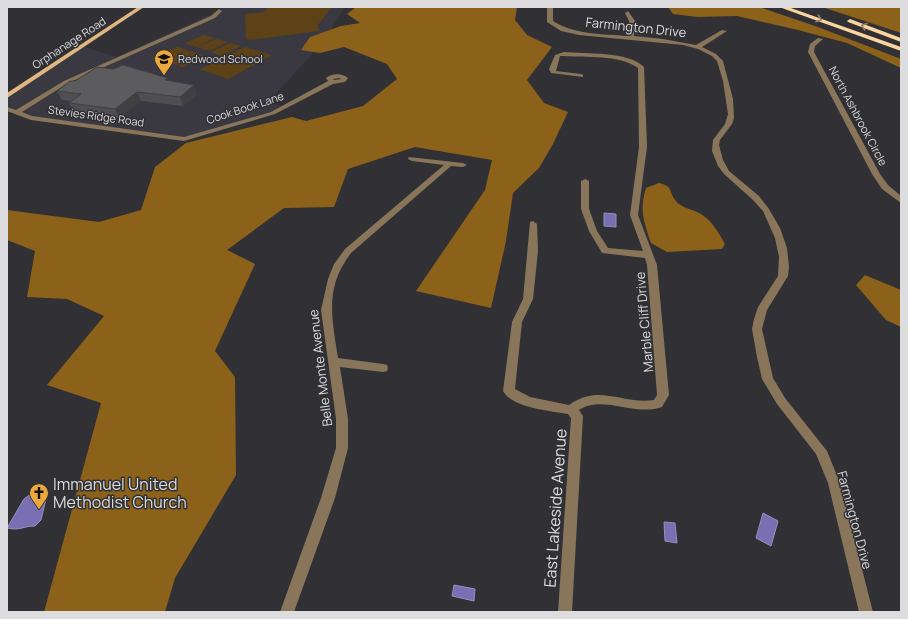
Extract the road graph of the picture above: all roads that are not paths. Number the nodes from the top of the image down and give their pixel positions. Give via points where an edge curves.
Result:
1 (141, 7) edge
2 (550, 7) edge
3 (782, 7) edge
4 (628, 13) dead end
5 (845, 20) dead end
6 (724, 31) dead end
7 (631, 38) junction
8 (820, 39) dead end
9 (901, 40) edge
10 (698, 47) junction
11 (901, 50) edge
12 (108, 62) junction
13 (581, 76) dead end
14 (332, 82) dead end
15 (7, 95) edge
16 (7, 109) edge
17 (16, 113) junction
18 (184, 139) joint
19 (412, 159) dead end
20 (449, 164) junction
21 (463, 165) dead end
22 (585, 182) dead end
23 (901, 200) edge
24 (534, 224) dead end
25 (648, 255) junction
26 (334, 362) junction
27 (383, 368) dead end
28 (571, 410) junction
29 (287, 612) edge
30 (565, 612) edge
31 (866, 612) edge

1 - 15 main road, Orphanage Road
2 - 7 street, Farmington Drive via 549,20 559,29
3 -> 11 highway
4 - 7 street via 632,21
9 -> 5 highway
6 - 10 street
7 - 10 street, Farmington Drive
8 - 23 street, North Ashbrook Circle via 812,45 811,52 876,174
10 - 31 street, Farmington Drive via 720,61 731,104 730,122 715,143 719,162 761,204 773,222 782,248 785,270 762,310 757,329 768,379 781,401 821,451 834,483
12 - 12 street via 121,59 213,16 218,11
12 - 17 street via 66,82
13 - 25 street, Marble Cliff Drive via 553,72 558,56 564,54 625,60 642,67 643,147 634,215
14 - 18 street, Cook Book Lane via 273,113
16 - 17 street, Stevies Ridge Road
17 - 18 street, Stevies Ridge Road via 31,118
19 - 20 street
20 - 21 street
20 - 26 street, Belle Monte Avenue via 341,259 328,293 326,310
22 - 25 street via 585,208 593,231 605,251
24 - 28 street via 534,251 528,299 517,322 509,391 522,400
25 - 28 street, Marble Cliff Drive via 652,265 662,395 658,404 646,407 592,399
26 - 27 street
26 - 29 street, Belle Monte Avenue via 342,419 342,448 328,498
28 - 30 street, East Lakeside Avenue via 577,416

